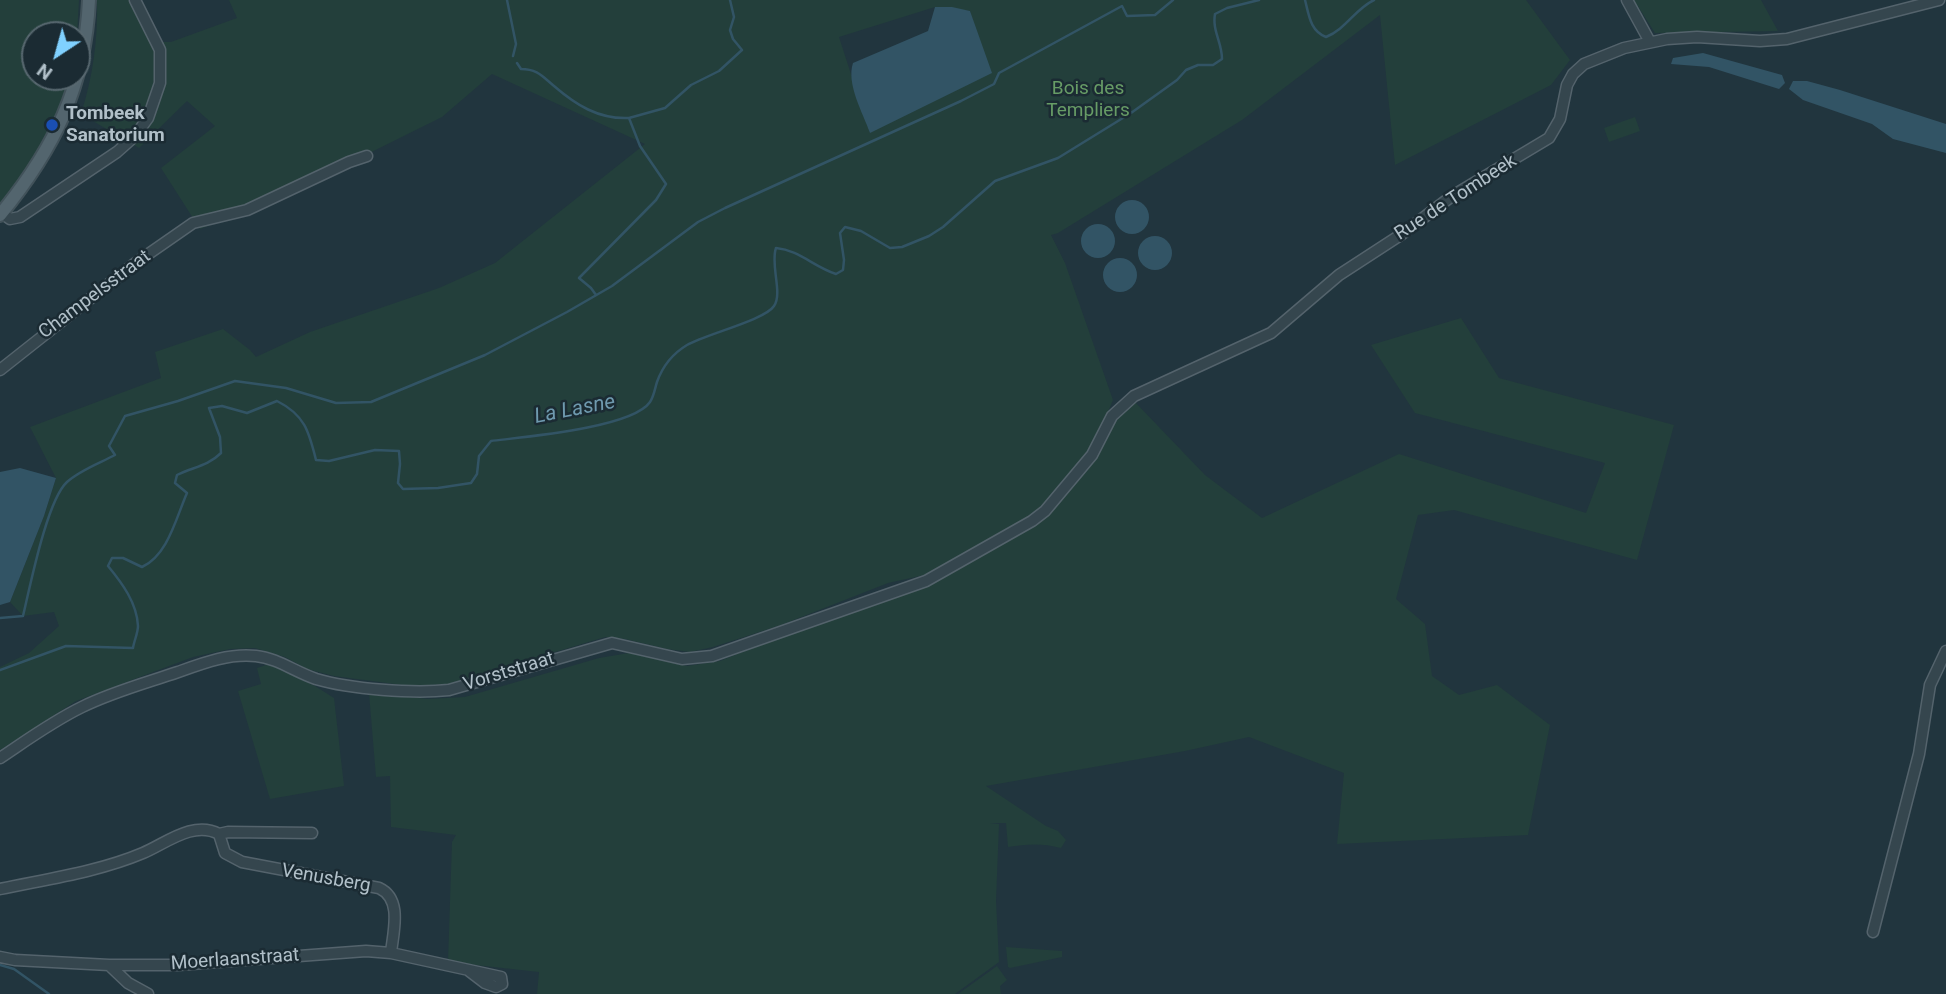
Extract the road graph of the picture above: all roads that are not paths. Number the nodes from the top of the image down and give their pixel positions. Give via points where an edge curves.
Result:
1 (89, 0) edge
2 (135, 0) edge
3 (1627, 0) edge
4 (1939, 0) edge
5 (1650, 43) junction
6 (368, 156) dead end
7 (1, 214) edge
8 (0, 370) edge
9 (1018, 530) joint
10 (1946, 651) edge
11 (0, 758) edge
12 (312, 833) dead end
13 (219, 834) junction
14 (0, 889) edge
15 (1873, 932) dead end
16 (391, 953) junction
17 (0, 957) edge
18 (109, 965) junction
19 (468, 970) dead end
20 (148, 994) edge

1 - 7 main road via 71,100 32,175
2 - 7 street via 160,50 160,83 148,118 117,152 20,218
3 - 5 street
4 - 5 street, Rue de Tombeek via 1787,39 1697,37
5 - 9 street, Rue de Tombeek via 1584,64 1567,85 1560,119 1549,138 1452,196 1339,275 1271,333 1122,405 1092,454 1061,492 1045,511
6 - 8 street, Champelsstraat via 247,210 192,224
9 - 11 street, Vorststraat via 926,581 712,656 682,659 612,643 449,690 410,692 332,683 269,658 239,655 209,661 89,704
10 - 15 street via 1930,685 1919,754
12 - 13 street
13 - 14 street via 177,835 106,866
13 - 16 street, Venusberg via 225,853 242,862 387,891 394,912
16 - 18 street, Moerlaanstraat
16 - 19 street, Moerlaanstraat
17 - 18 street, Moerlaanstraat
18 - 20 street

